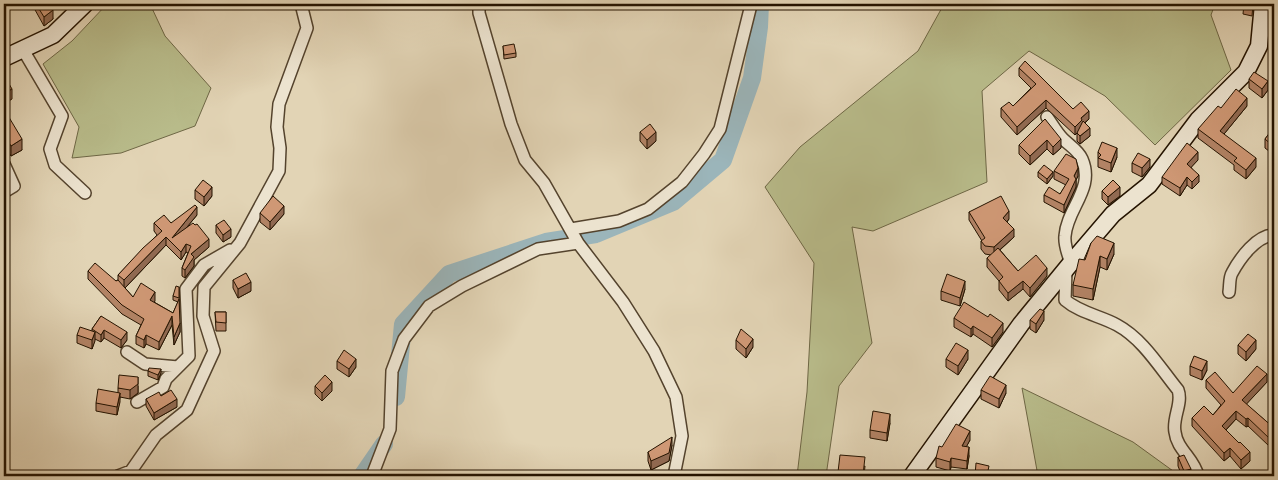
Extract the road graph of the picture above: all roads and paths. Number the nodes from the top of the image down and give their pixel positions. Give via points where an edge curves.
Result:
1 (86, 4) edge
2 (301, 4) edge
3 (479, 4) edge
4 (749, 4) edge
5 (1267, 12) edge
6 (22, 48) junction
7 (4, 58) edge
8 (1047, 117) dead end
9 (4, 164) edge
10 (4, 192) edge
11 (85, 192) dead end
12 (1274, 235) edge
13 (575, 236) junction
14 (240, 243) junction
15 (1068, 266) junction
16 (1229, 292) dead end
17 (127, 352) dead end
18 (178, 367) junction
19 (137, 402) dead end
20 (118, 476) edge
21 (372, 476) edge
22 (674, 476) edge
23 (912, 476) edge
24 (1198, 476) edge

1 - 6 street via 53,35
2 - 14 street via 307,28 279,104 279,171
3 - 13 street via 508,116 525,160 544,183
4 - 13 street via 720,130 699,161 682,182 648,209
5 - 15 street via 1259,46 1246,72 1198,120 1149,185 1114,214
6 - 7 street
6 - 11 street via 62,116 50,149 55,165
8 - 15 street via 1079,154 1086,180 1064,236
9 - 10 street via 14,186
12 - 16 street via 1263,236 1257,241 1232,272
13 - 21 street via 538,249 429,306 404,339 392,371 390,429
13 - 22 street via 606,276 654,351 676,397 682,436
14 - 18 street via 204,265 186,289 189,356
14 - 20 street via 204,287 203,316 214,351 187,410 156,435 131,471
15 - 23 street via 1021,324
15 - 24 street via 1065,300 1131,334 1178,390 1180,396 1174,430 1178,443 1192,459
17 - 18 street via 145,364
18 - 19 street via 163,387

